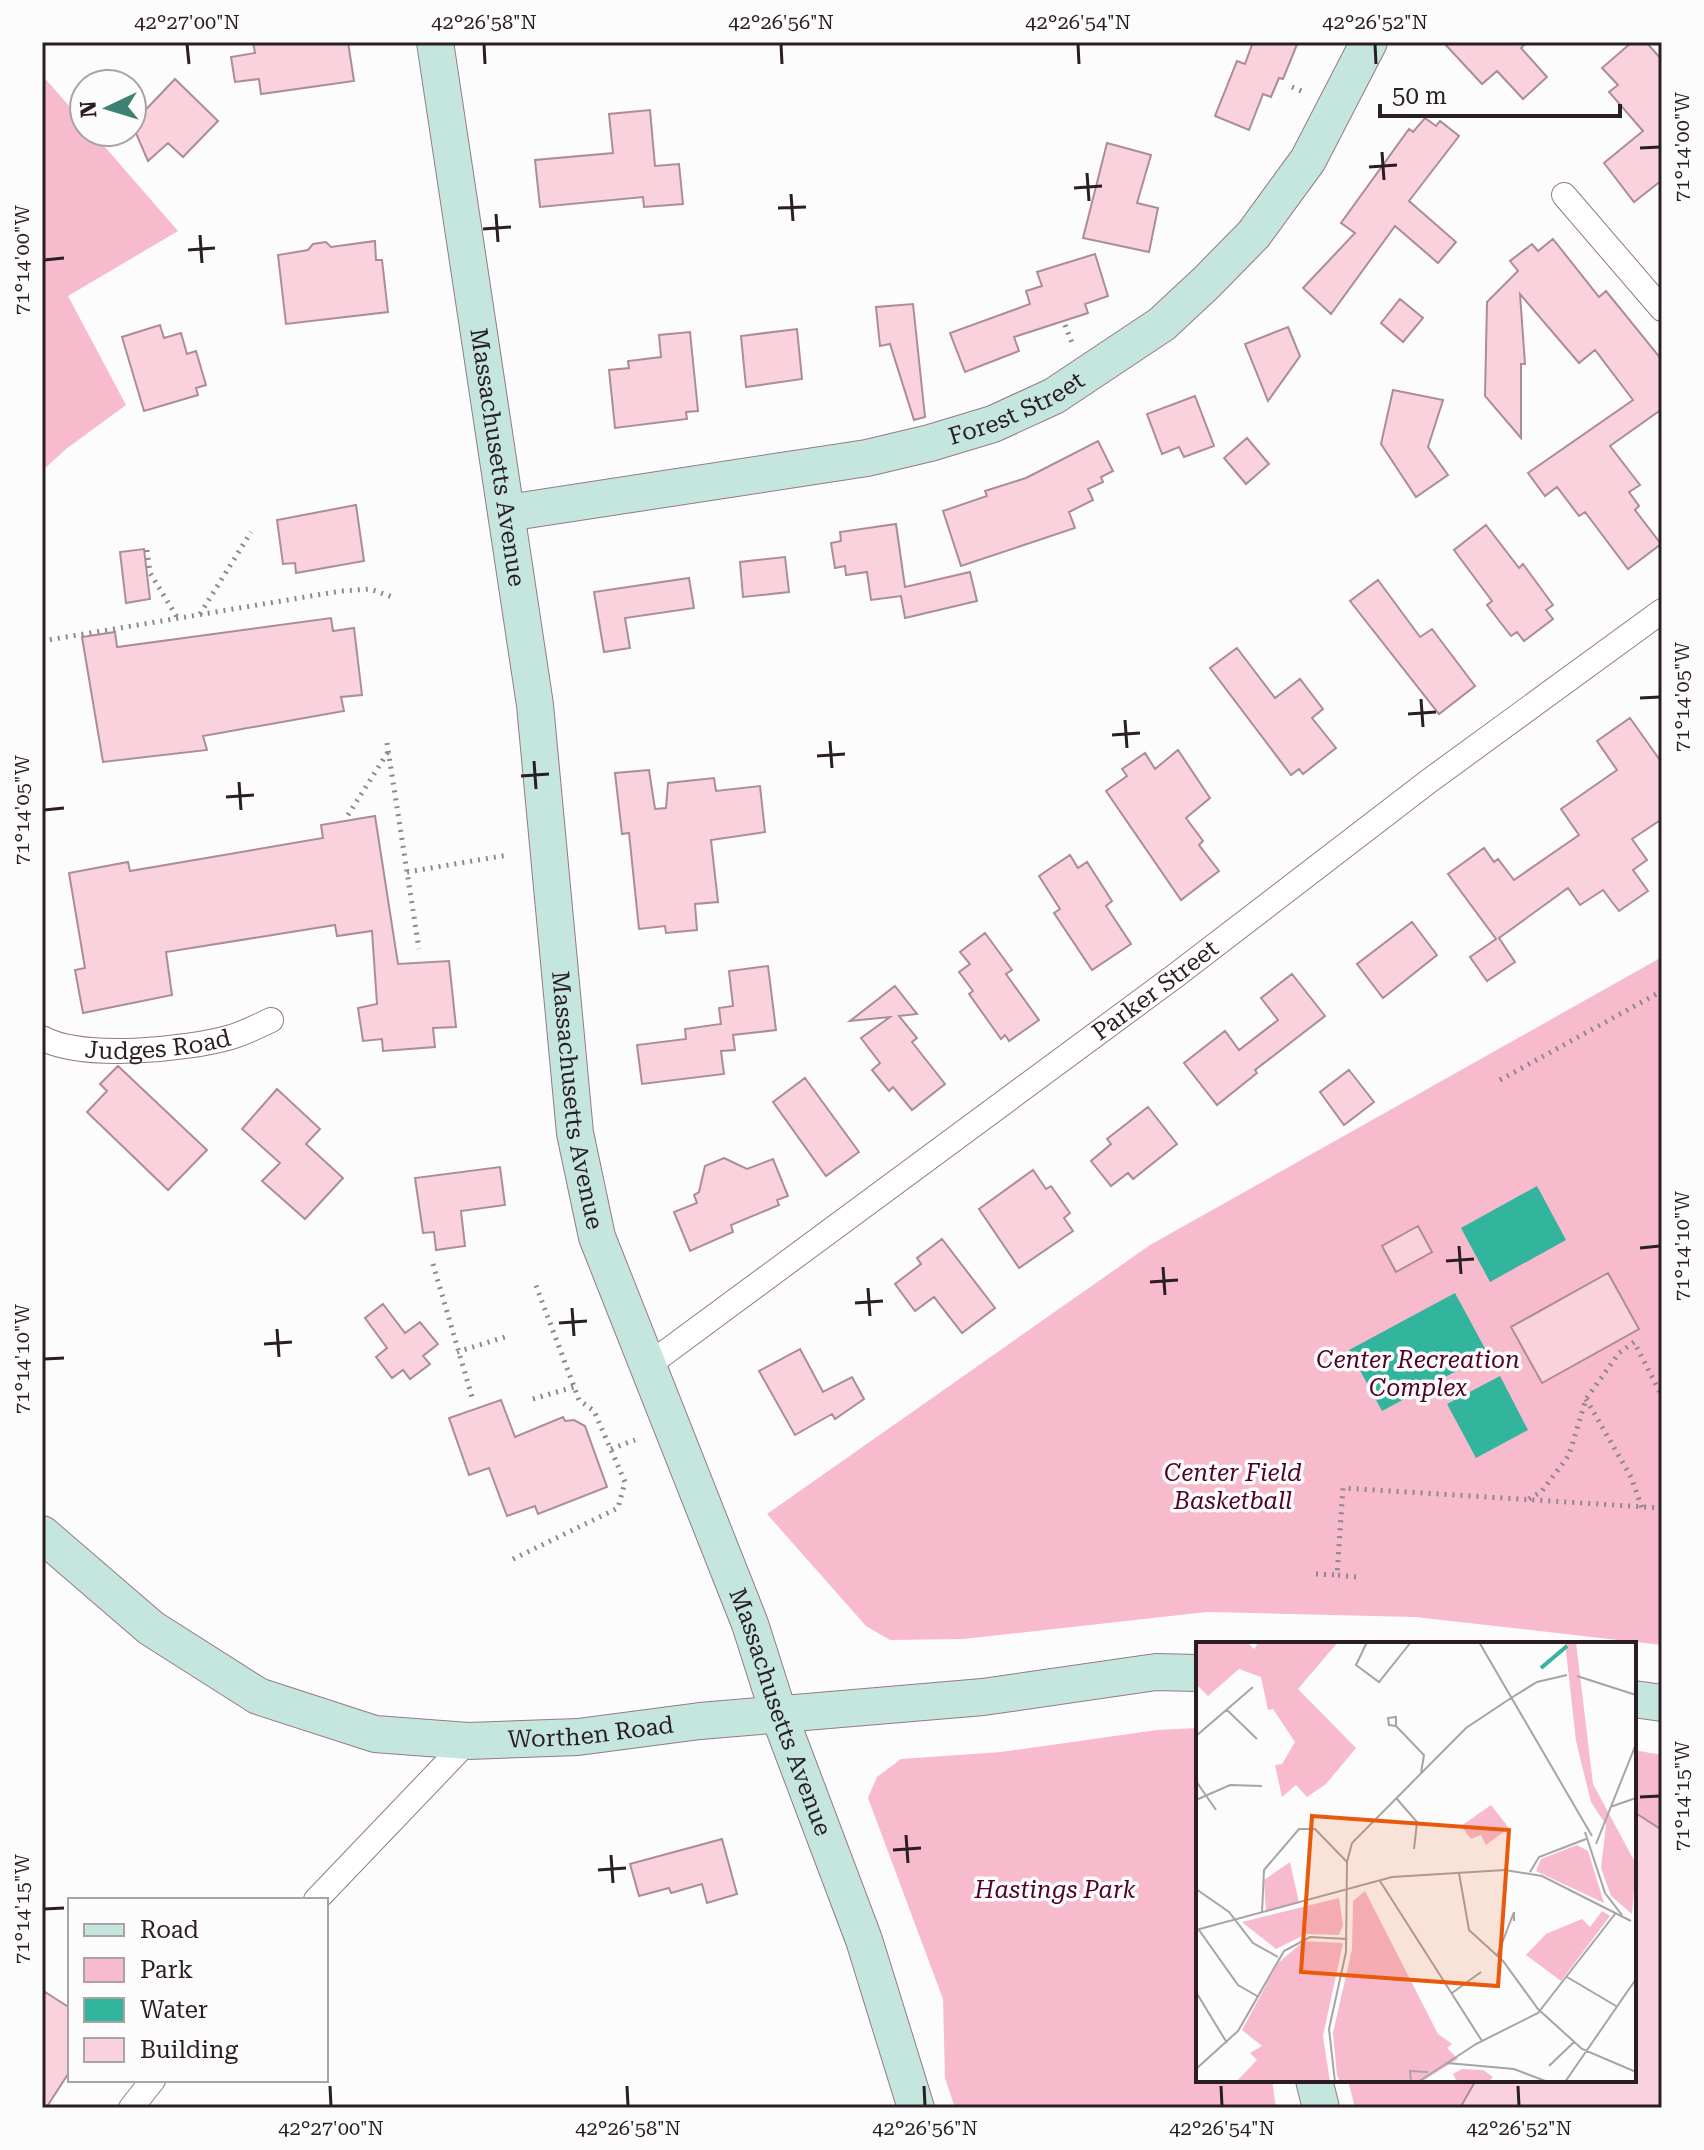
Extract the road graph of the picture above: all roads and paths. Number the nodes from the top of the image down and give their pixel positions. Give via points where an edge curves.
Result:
1 (435, 42) edge
2 (1369, 42) edge
3 (1564, 195) dead end
4 (1662, 309) edge
5 (1065, 325) dead end
6 (1075, 349) dead end
7 (507, 513) junction
8 (251, 532) dead end
9 (147, 550) dead end
10 (395, 598) dead end
11 (1662, 611) edge
12 (199, 615) junction
13 (178, 618) junction
14 (42, 641) edge
15 (387, 743) dead end
16 (388, 752) junction
17 (348, 815) dead end
18 (508, 855) dead end
19 (407, 872) junction
20 (419, 949) dead end
21 (1662, 991) edge
22 (271, 1020) dead end
23 (42, 1038) edge
24 (1500, 1080) dead end
25 (433, 1264) dead end
26 (535, 1283) dead end
27 (508, 1336) dead end
28 (457, 1352) junction
29 (647, 1366) junction
30 (574, 1387) junction
31 (1662, 1396) edge
32 (472, 1397) dead end
33 (533, 1399) dead end
34 (1586, 1399) junction
35 (635, 1440) dead end
36 (611, 1449) junction
37 (1528, 1499) junction
38 (1642, 1508) junction
39 (1662, 1508) edge
40 (42, 1534) edge
41 (513, 1559) dead end
42 (1316, 1574) dead end
43 (1337, 1575) junction
44 (1356, 1577) dead end
45 (1196, 1673) edge
46 (1636, 1699) edge
47 (1662, 1703) edge
48 (779, 1715) junction
49 (468, 1741) junction
50 (318, 1898) edge
51 (151, 2082) edge
52 (1314, 2082) edge
53 (131, 2108) edge
54 (916, 2108) edge
55 (1321, 2108) edge

1 - 7 main road, Massachusetts Avenue
2 - 7 main road, Forest Street via 1308,160 1254,234 1162,324 1054,396 993,424 867,458
3 - 4 street
5 - 6 path
7 - 29 main road, Massachusetts Avenue via 536,719 575,1133 597,1237
8 - 12 path
9 - 13 path via 154,581
10 - 12 path via 370,589 341,591
11 - 29 street, Parker Street
12 - 13 path
13 - 14 path
15 - 16 path
16 - 17 path
16 - 19 path
18 - 19 path
19 - 20 path
21 - 24 path
22 - 23 street, Judges Road via 231,1037 119,1051 55,1045
25 - 28 path
26 - 30 path
27 - 28 path
28 - 32 path
29 - 48 main road, Massachusetts Avenue via 750,1624
30 - 33 path
30 - 36 path via 579,1400 594,1411
31 - 34 path via 1634,1342 1619,1353
34 - 37 path via 1569,1455 1542,1491
34 - 38 path via 1631,1477
35 - 36 path
36 - 41 path via 625,1482 618,1508
37 - 38 path
37 - 43 path via 1343,1488
38 - 39 path
40 - 49 main road, Worthen Road via 151,1628 258,1696 375,1734
42 - 43 path
43 - 44 path
45 - 48 main road, Worthen Road via 1156,1672 983,1697
46 - 47 main road
48 - 49 main road, Worthen Road via 578,1737
48 - 54 main road, Massachusetts Avenue via 864,1940
49 - 50 street
51 - 53 street
52 - 55 main road

